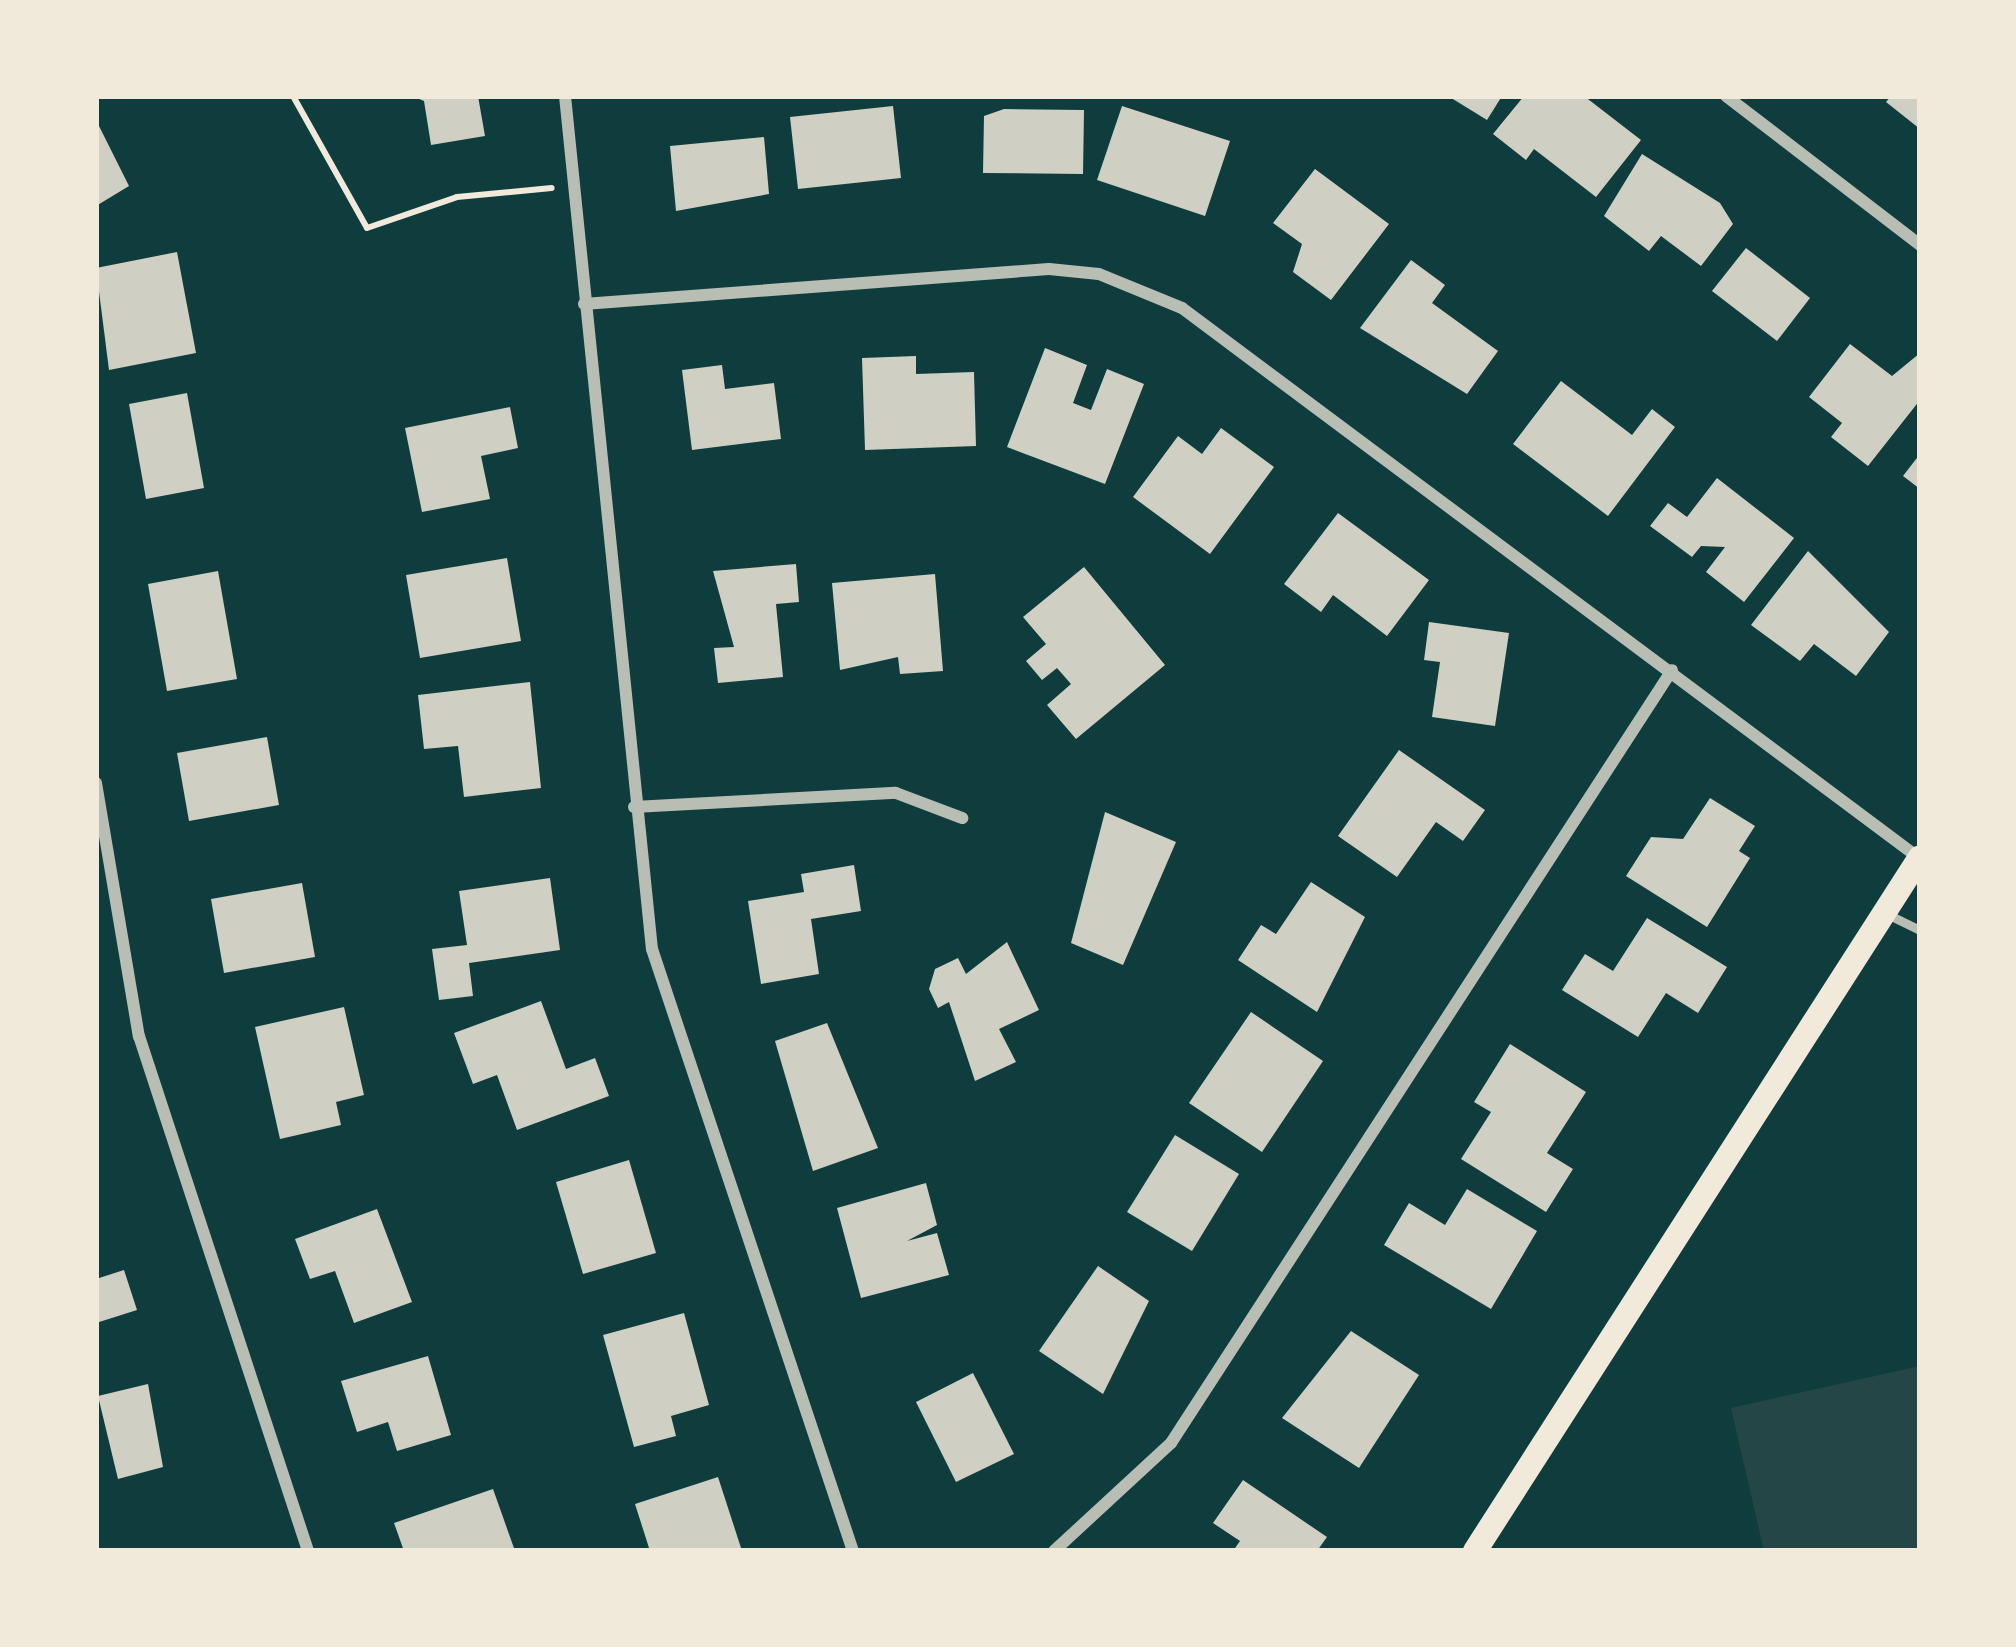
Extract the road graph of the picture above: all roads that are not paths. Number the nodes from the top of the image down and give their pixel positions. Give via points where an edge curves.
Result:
1 (565, 96) edge
2 (1726, 96) edge
3 (1920, 245) edge
4 (584, 304) junction
5 (1672, 670) junction
6 (96, 783) edge
7 (634, 807) junction
8 (962, 818) dead end
9 (1920, 857) edge
10 (1886, 913) junction
11 (1920, 930) edge
12 (308, 1551) edge
13 (853, 1551) edge
14 (1054, 1551) edge
15 (1475, 1551) edge

1 - 4 street
2 - 3 street
4 - 5 street via 902,273 1099,274 1248,349
4 - 7 street
5 - 9 street
5 - 14 street via 1171,1443
6 - 12 street via 146,1059
7 - 8 street via 896,793
7 - 13 street via 675,1035
9 - 10 main road
10 - 11 lane
10 - 15 main road

